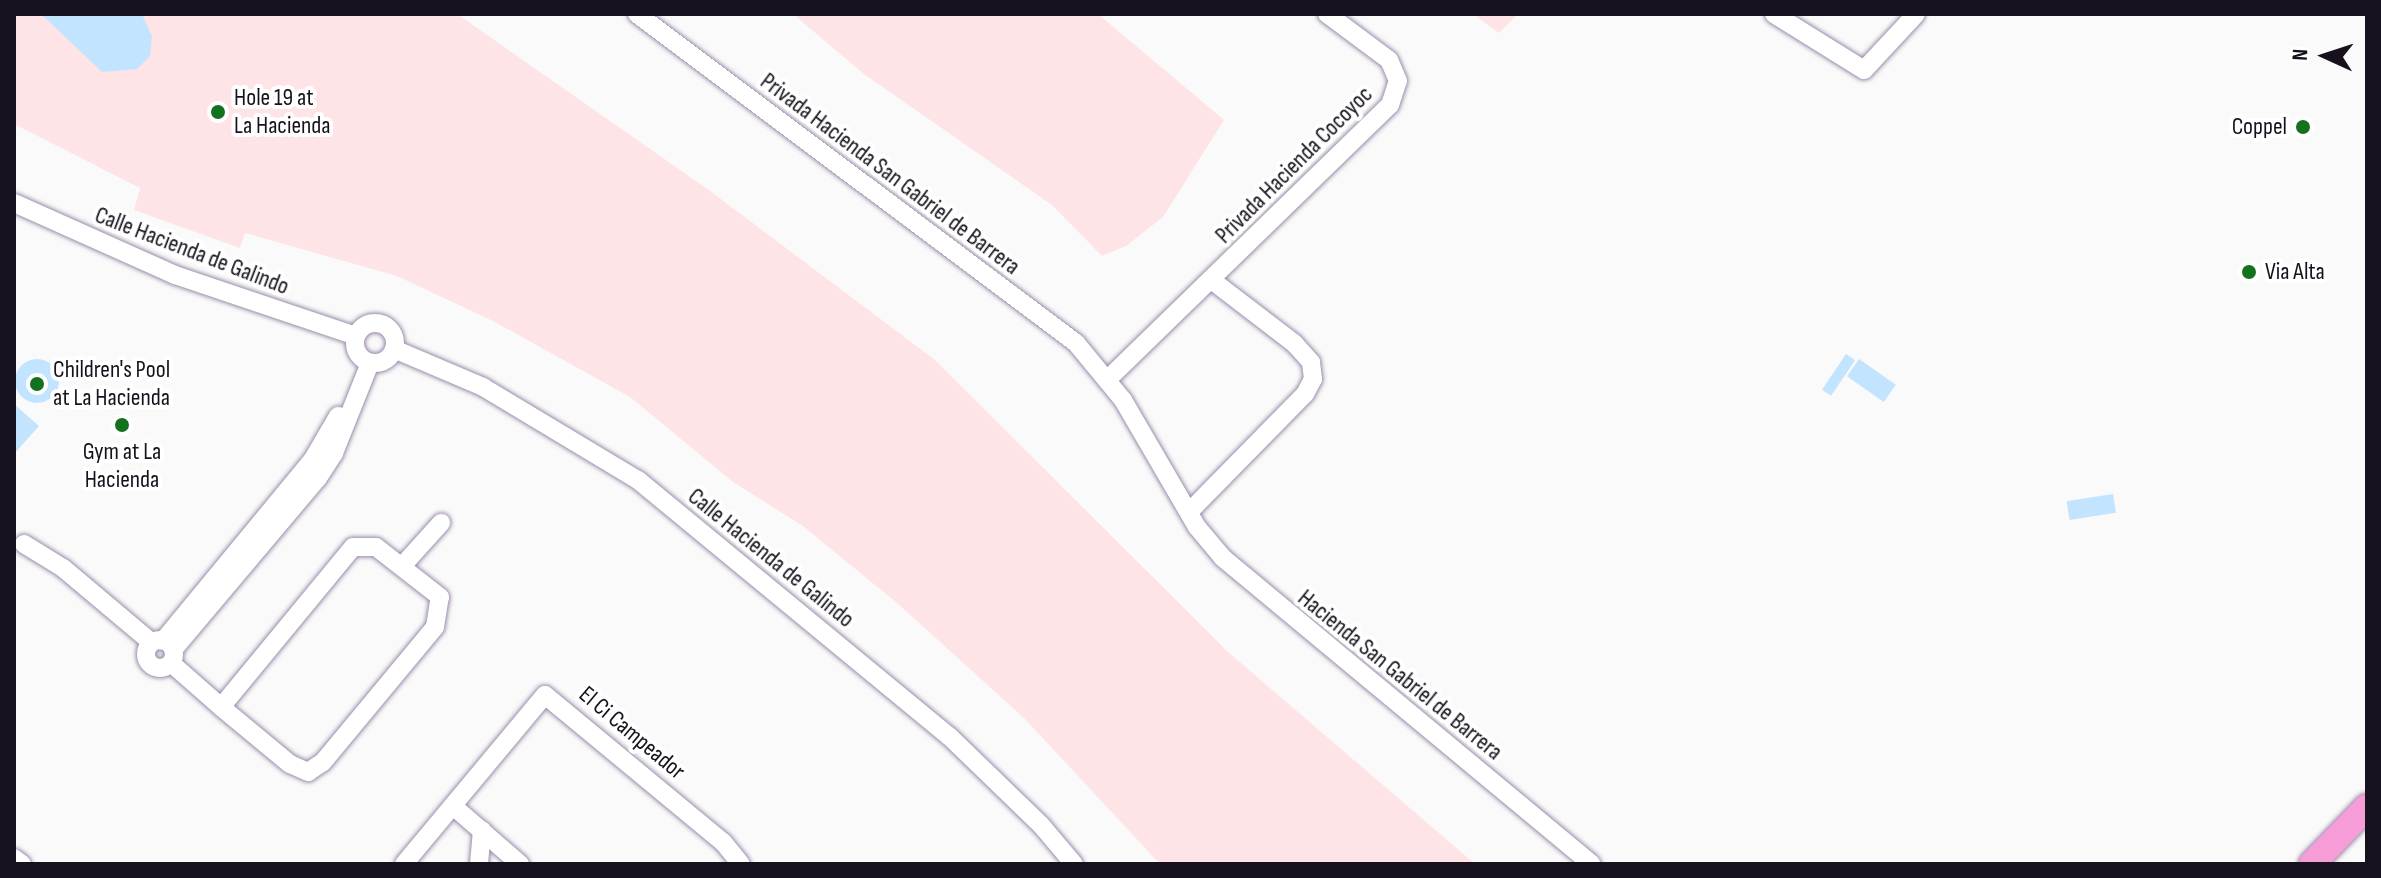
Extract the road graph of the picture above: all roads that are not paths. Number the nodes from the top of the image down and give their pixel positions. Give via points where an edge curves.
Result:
1 (637, 14) edge
2 (1327, 14) edge
3 (1916, 14) edge
4 (1782, 16) edge
5 (14, 203) edge
6 (1213, 281) junction
7 (356, 336) junction
8 (394, 349) junction
9 (365, 360) junction
10 (1108, 379) junction
11 (1189, 512) junction
12 (441, 523) dead end
13 (24, 544) dead end
14 (403, 565) junction
15 (161, 650) junction
16 (221, 707) junction
17 (453, 806) junction
18 (2367, 807) edge
19 (482, 830) junction
20 (14, 858) edge
21 (741, 863) edge
22 (22, 864) edge
23 (404, 864) edge
24 (479, 864) edge
25 (520, 864) edge
26 (1074, 864) edge
27 (1592, 864) edge
28 (2312, 864) edge

1 - 10 street, Privada Hacienda San Gabriel de Barrera via 1076,343
2 - 6 street, Privada Hacienda Cocoyoc via 1381,50 1396,70 1396,94 1381,116
3 - 4 street via 1864,70
5 - 7 street, Calle Hacienda de Galindo via 175,275
6 - 10 street, Privada Hacienda Cocoyoc
6 - 11 street via 1303,352 1311,362 1313,379 1305,394
7 - 8 street via 364,326 381,324 391,331
7 - 9 street
8 - 9 street via 382,362
8 - 26 street, Calle Hacienda de Galindo via 483,387 638,480 949,736
9 - 15 street via 324,443
10 - 11 street, Privada Hacienda San Gabriel de Barrera
11 - 27 street, Hacienda San Gabriel de Barrera via 1223,558 1283,611
12 - 14 street
13 - 15 street via 49,561 62,581
14 - 16 street via 376,547 353,547
14 - 16 street via 436,591 441,603 438,619 315,770 290,764
15 - 16 street
17 - 19 street
17 - 21 street, El Ci Campeador via 545,695
17 - 23 street, El Ci Campeador
18 - 28 highway
19 - 24 street
19 - 25 street
20 - 22 street

